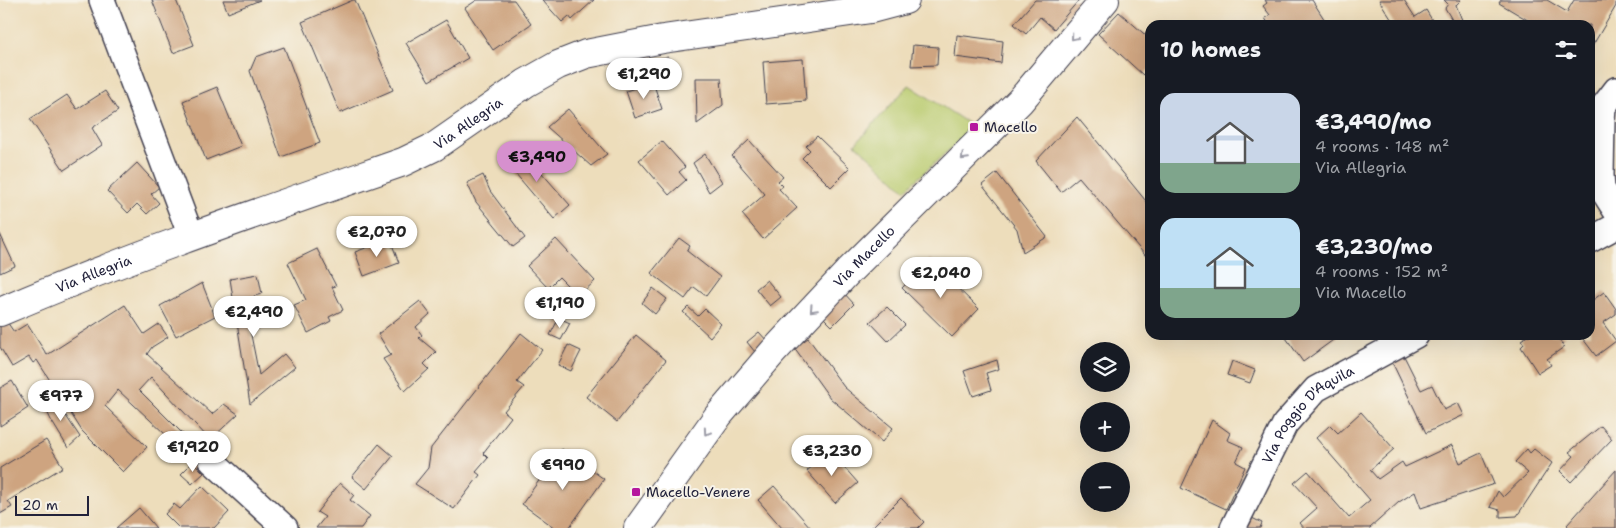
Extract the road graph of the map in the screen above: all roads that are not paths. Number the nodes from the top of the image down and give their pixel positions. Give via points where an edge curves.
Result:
1 (102, 0) edge
2 (1106, 0) edge
3 (902, 1) edge
4 (1616, 90) edge
5 (1616, 211) edge
6 (1616, 226) edge
7 (191, 236) junction
8 (1595, 237) edge
9 (0, 312) edge
10 (1407, 340) edge
11 (212, 461) dead end
12 (646, 525) edge
13 (285, 528) edge
14 (1233, 528) edge

1 - 7 street
2 -> 12 main road, Via Macello via 1020,101 848,272 773,352 718,416
3 - 7 main road, Via Allegria via 871,9 663,38 586,54 526,83 434,147 403,162
4 - 5 street via 1603,107 1601,174 1602,188
6 - 8 street
7 - 9 main road, Via Allegria
10 - 14 street, Via Poggio D'Aquila via 1316,389 1286,424
11 - 13 street

